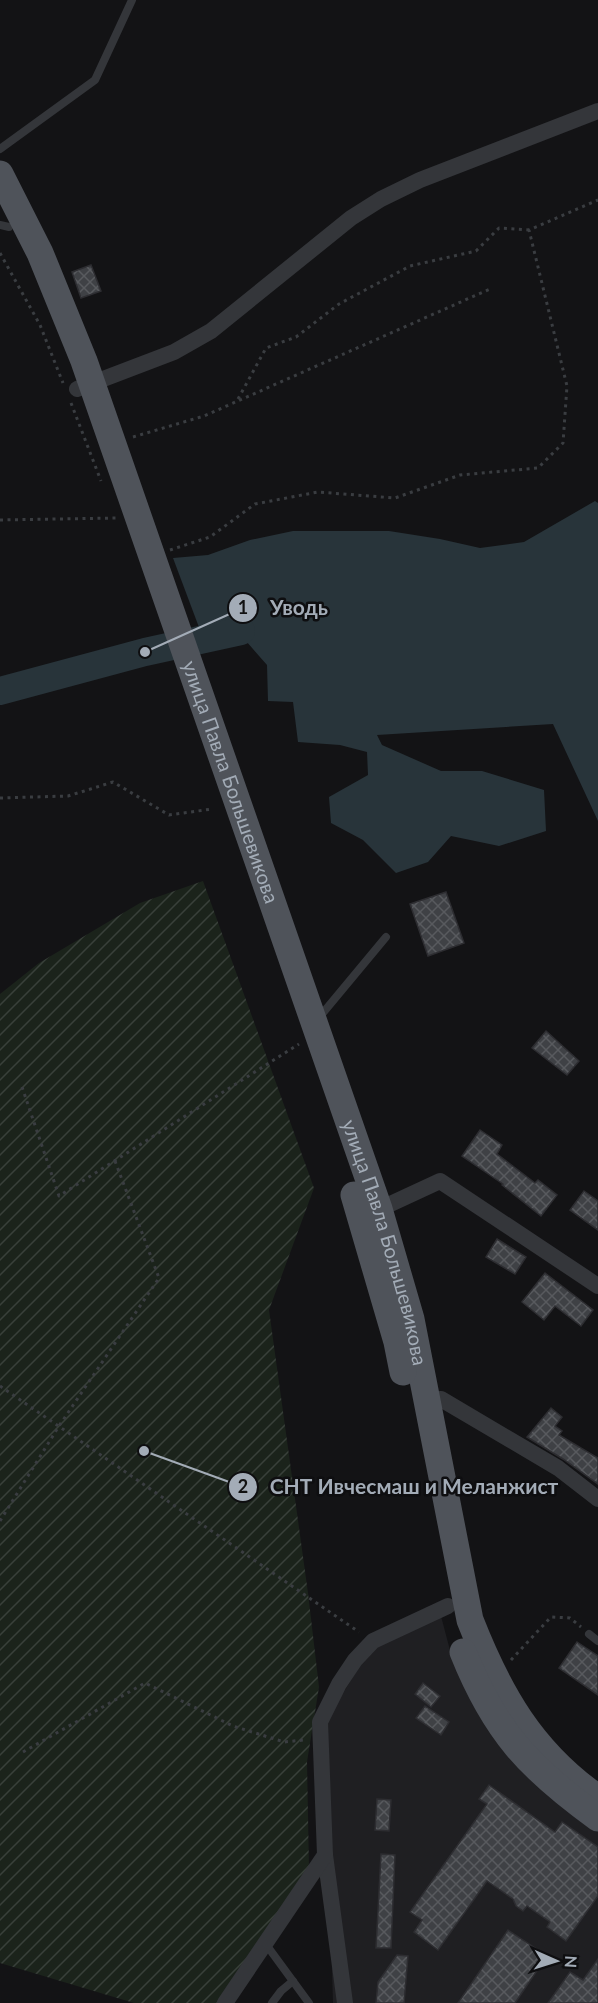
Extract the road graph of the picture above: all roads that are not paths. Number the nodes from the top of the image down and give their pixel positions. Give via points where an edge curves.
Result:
1 (132, 0) edge
2 (598, 111) edge
3 (0, 150) edge
4 (0, 174) edge
5 (3, 221) edge
6 (76, 391) junction
7 (386, 937) dead end
8 (309, 1032) junction
9 (370, 1213) junction
10 (598, 1286) edge
11 (427, 1401) junction
12 (598, 1499) edge
13 (448, 1606) junction
14 (589, 1634) road end
15 (598, 1641) edge
16 (598, 1798) edge
17 (598, 1818) edge
18 (325, 1854) junction
19 (265, 1943) junction
20 (293, 1981) junction
21 (225, 2003) edge
22 (272, 2003) edge
23 (309, 2003) edge
24 (345, 2003) edge

1 - 3 lane via 95,80
2 - 6 street via 381,198 211,331 174,352
4 - 6 main road via 40,254
5 - 6 main road via 65,355
6 - 8 main road, улица Павла Большевикова via 152,560
7 - 8 lane
8 - 9 main road, улица Павла Большевикова
9 - 10 street via 440,1181
9 - 11 main road, улица Павла Большевикова via 411,1319
9 - 13 main road, улица Павла Большевикова
11 - 12 street via 441,1399 558,1468
11 - 16 main road, улица Павла Большевикова via 470,1620 488,1664 510,1707 531,1736 553,1762
13 - 17 main road, улица Павла Большевикова via 479,1689 513,1743 537,1770
13 - 18 street via 373,1641 339,1684 320,1722
14 - 15 lane
18 - 19 street
18 - 24 street
19 - 20 lane
19 - 21 street
20 - 22 lane
20 - 23 lane

